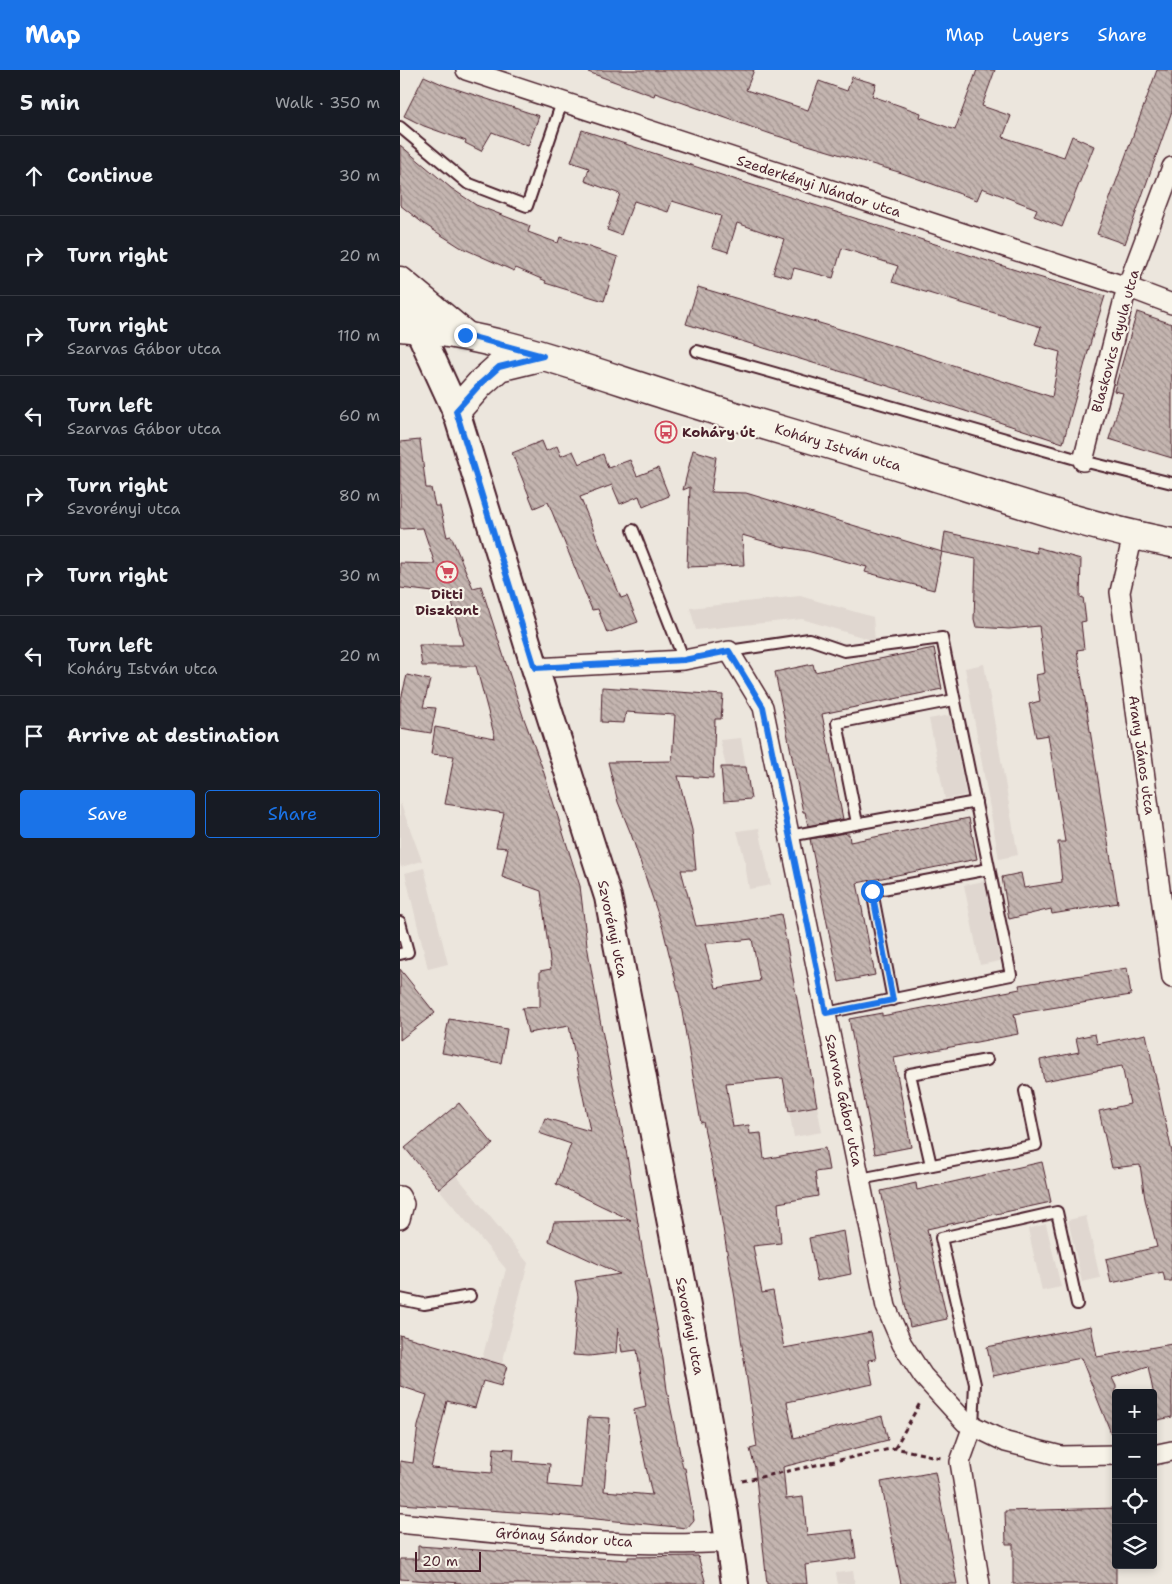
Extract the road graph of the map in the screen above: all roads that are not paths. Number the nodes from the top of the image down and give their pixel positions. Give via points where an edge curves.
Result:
1 (466, 70) edge
2 (562, 102) junction
3 (400, 127) edge
4 (1172, 167) edge
5 (400, 281) edge
6 (1127, 288) junction
7 (400, 299) edge
8 (1172, 304) edge
9 (409, 327) edge
10 (465, 335) junction
11 (697, 352) dead end
12 (543, 356) junction
13 (456, 411) junction
14 (1083, 461) junction
15 (1172, 482) edge
16 (633, 530) dead end
17 (1133, 535) junction
18 (1172, 543) edge
19 (729, 651) junction
20 (684, 660) junction
21 (535, 668) junction
22 (954, 700) junction
23 (976, 802) junction
24 (857, 823) junction
25 (789, 836) junction
26 (989, 869) junction
27 (400, 922) edge
28 (400, 954) edge
29 (1172, 977) edge
30 (893, 1000) junction
31 (826, 1013) junction
32 (987, 1060) dead end
33 (1026, 1091) dead end
34 (931, 1165) junction
35 (860, 1179) junction
36 (400, 1196) edge
37 (400, 1219) edge
38 (470, 1296) dead end
39 (400, 1299) edge
40 (1077, 1304) dead end
41 (973, 1426) junction
42 (1172, 1451) edge
43 (1157, 1453) edge
44 (1112, 1455) edge
45 (400, 1523) edge
46 (728, 1542) junction
47 (735, 1584) edge
48 (980, 1584) edge

1 - 2 street, Szederkényi Nándor utca
2 - 3 lane via 527,206 467,183
2 - 6 street, Szederkényi Nándor utca
4 - 6 street, Blaskovics Gyula utca
5 - 10 main road
6 - 8 street, Szederkényi Nándor utca
6 - 14 street, Blaskovics Gyula utca
7 - 9 street, Szvorényi utca
9 - 10 main road, Koháry István utca
9 - 13 street, Szvorényi utca
10 - 12 main road, Koháry István utca
11 - 14 lane
12 - 13 main road via 499,367
12 - 17 main road, Koháry István utca via 712,410
13 - 21 street, Szvorényi utca
14 - 15 lane
16 - 20 lane
17 - 18 main road, Koháry István utca
17 - 29 street, Arany János utca via 1120,592
19 - 20 street
19 - 22 lane via 809,639 844,651 942,638
19 - 25 street, Szarvas Gábor utca via 763,707
20 - 21 street
21 - 46 street, Szvorényi utca via 608,897
22 - 23 lane
22 - 24 lane via 837,723
23 - 24 lane
23 - 26 lane
24 - 25 lane
25 - 31 street, Szarvas Gábor utca
26 - 30 lane via 1011,975
26 - 30 lane via 872,891
27 - 28 lane via 408,952
30 - 31 lane
31 - 35 street, Szarvas Gábor utca
32 - 34 lane via 910,1074
33 - 34 lane via 1036,1145
34 - 35 lane
35 - 41 street, Szarvas Gábor utca via 886,1307 902,1344 930,1384 965,1422
36 - 37 street via 404,1204
38 - 39 lane via 424,1304
40 - 41 lane via 1057,1212 941,1238 975,1384
41 - 44 street, Szarvas Gábor utca via 1006,1442 1061,1456
41 - 48 street via 960,1462
42 - 43 street
45 - 46 street, Grónay Sándor utca via 547,1538 682,1545
46 - 47 street, Szvorényi utca

